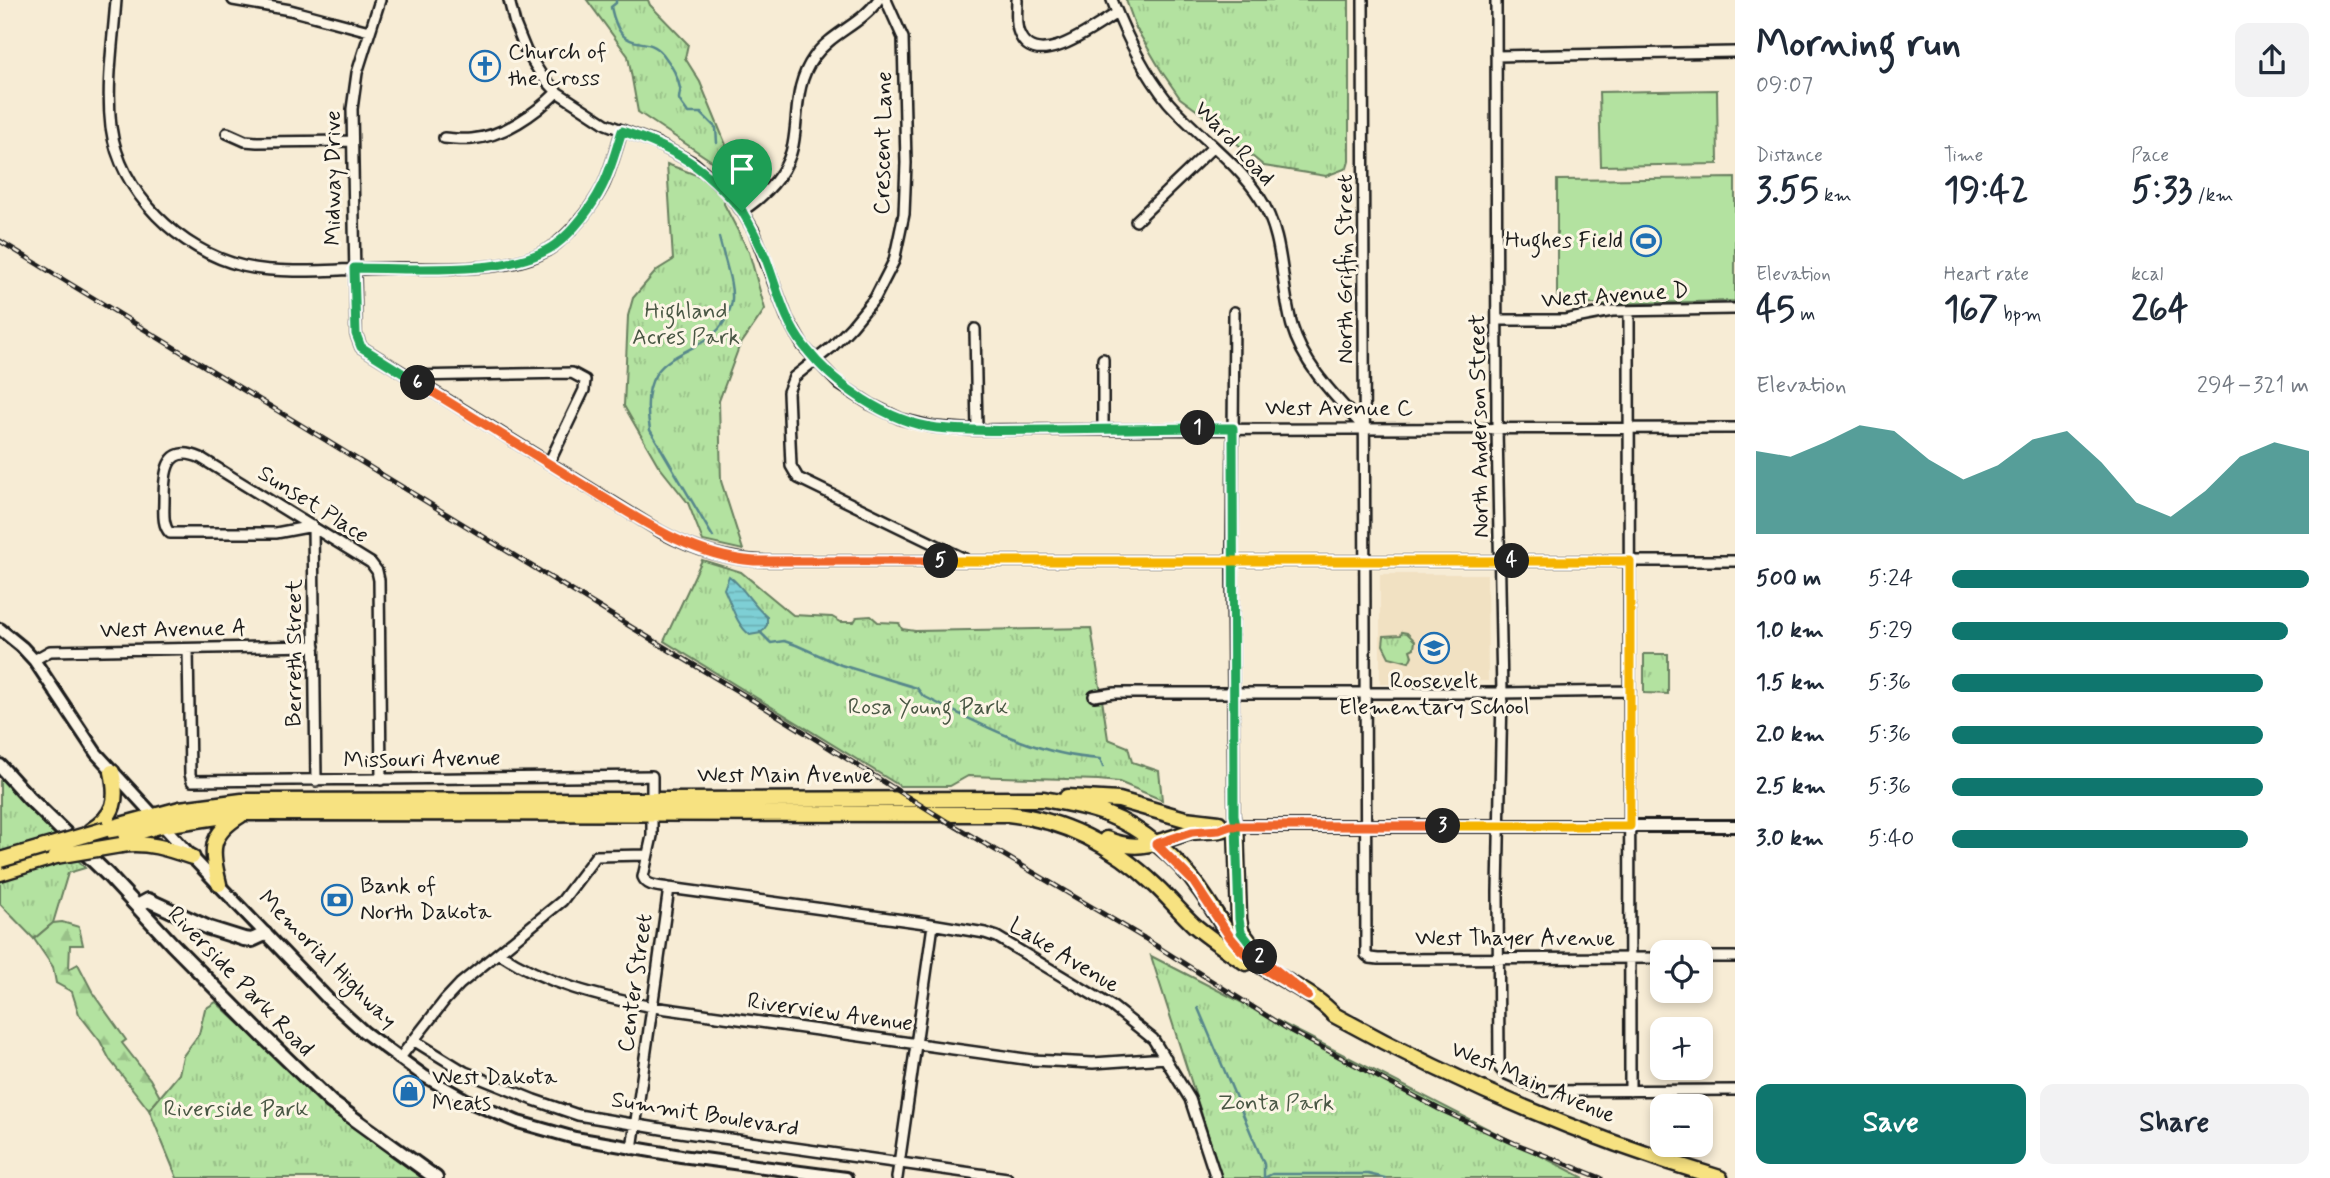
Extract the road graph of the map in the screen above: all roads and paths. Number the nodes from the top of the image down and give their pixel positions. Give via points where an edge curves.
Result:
1 (117, 0) edge
2 (233, 0) edge
3 (380, 0) edge
4 (509, 0) edge
5 (878, 0) edge
6 (886, 0) edge
7 (1017, 0) edge
8 (1112, 0) edge
9 (1363, 0) edge
10 (1496, 0) edge
11 (1117, 13) junction
12 (369, 31) junction
13 (1735, 52) edge
14 (1496, 56) junction
15 (557, 92) junction
16 (622, 131) junction
17 (227, 133) dead end
18 (444, 138) dead end
19 (351, 141) junction
20 (1213, 147) junction
21 (742, 211) junction
22 (1136, 221) dead end
23 (354, 268) junction
24 (1735, 309) edge
25 (1629, 311) junction
26 (1234, 312) dead end
27 (1497, 320) junction
28 (975, 329) dead end
29 (816, 359) junction
30 (1103, 359) dead end
31 (406, 376) junction
32 (1233, 428) junction
33 (1497, 428) junction
34 (1630, 428) junction
35 (1735, 428) edge
36 (1102, 429) junction
37 (1365, 429) junction
38 (977, 430) junction
39 (549, 463) junction
40 (313, 526) junction
41 (968, 561) junction
42 (1232, 561) junction
43 (1366, 561) junction
44 (1501, 561) junction
45 (1630, 561) junction
46 (1735, 561) edge
47 (0, 629) edge
48 (315, 646) junction
49 (188, 649) junction
50 (34, 660) junction
51 (1630, 691) junction
52 (1234, 693) junction
53 (1366, 694) junction
54 (1503, 694) junction
55 (1094, 696) dead end
56 (0, 766) edge
57 (112, 772) junction
58 (652, 776) joint
59 (381, 780) junction
60 (316, 781) junction
61 (1044, 799) junction
62 (653, 806) junction
63 (245, 813) junction
64 (1022, 815) junction
65 (158, 820) junction
66 (1233, 826) junction
67 (1365, 826) junction
68 (1499, 826) junction
69 (1630, 826) junction
70 (1735, 826) edge
71 (111, 832) junction
72 (1156, 844) junction
73 (647, 855) junction
74 (192, 857) junction
75 (0, 860) edge
76 (0, 873) edge
77 (219, 884) junction
78 (669, 888) junction
79 (137, 906) junction
80 (933, 925) junction
81 (265, 934) junction
82 (499, 953) junction
83 (1367, 957) joint
84 (1713, 957) edge
85 (1735, 957) edge
86 (1498, 958) junction
87 (1630, 958) junction
88 (1650, 958) edge
89 (1308, 996) junction
90 (653, 1007) junction
91 (1334, 1015) junction
92 (413, 1040) junction
93 (916, 1045) junction
94 (1166, 1058) junction
95 (399, 1059) junction
96 (1735, 1090) edge
97 (1630, 1091) junction
98 (635, 1125) junction
99 (632, 1149) junction
100 (899, 1163) junction
101 (436, 1178) edge
102 (846, 1178) edge
103 (897, 1178) edge
104 (1007, 1178) edge
105 (1216, 1178) edge
106 (1720, 1178) edge

1 - 23 street via 109,101 112,130 122,161 146,203 165,224 198,247 243,266 281,271
2 - 12 street
3 - 12 street, Midway Drive
4 - 15 street, West Avenue C via 522,42
5 - 21 street via 814,56 796,102 786,165 758,201
6 - 29 street, Crescent Lane via 903,38 904,214 894,261 874,298
7 - 11 street via 1019,33 1029,45 1042,50 1057,48
8 - 11 street, Ward Road
9 - 37 street, North Griffin Street
10 - 14 street, North Anderson Street
11 - 20 street, Ward Road via 1168,101
12 - 19 street, Midway Drive via 353,97
13 - 14 street
14 - 27 street, North Anderson Street
15 - 16 street, West Avenue C
15 - 18 street via 503,131 472,139
16 - 21 street, West Avenue C via 694,163
16 - 23 street via 602,187 579,221 554,246 529,258 487,268
17 - 19 street via 257,142
19 - 23 street, Midway Drive
20 - 22 street
20 - 37 street, Ward Road via 1247,181 1269,217 1280,250 1290,318 1304,354
21 - 29 street, West Avenue C via 766,258 787,318
23 - 31 street, Midway Drive via 356,334 361,347
24 - 25 street, West Avenue D
25 - 27 street, West Avenue D via 1565,320
25 - 34 street
26 - 32 street
27 - 33 street, North Anderson Street
28 - 38 street
29 - 38 street, West Avenue C via 839,384 901,418 934,428
29 - 41 street, Crescent Lane via 794,377 788,392 790,466 799,478
30 - 36 street
31 - 39 street
31 - 39 street via 572,373 585,380
32 - 36 street, West Avenue C
32 - 37 street, West Avenue C
32 - 42 street
33 - 34 street, West Avenue C
33 - 37 street, West Avenue C
33 - 44 street, North Anderson Street
34 - 35 street, West Avenue C
34 - 45 street
36 - 38 street, West Avenue C
37 - 43 street, North Griffin Street
39 - 41 street via 661,532 718,555 754,561
40 - 40 street, Sunset Place via 196,456 185,454 170,460 165,469 165,528 174,534 276,533
40 - 48 street, Berreth Street
40 - 59 street, Sunset Place via 371,564 378,576
41 - 42 street
42 - 43 street
42 - 52 street
43 - 44 street
43 - 53 street, North Griffin Street
44 - 45 street
44 - 54 street, North Anderson Street
45 - 46 street
45 - 51 street
47 - 50 street, Memorial Highway
48 - 49 street, West Avenue A
48 - 60 street, Berreth Street
49 - 50 street, West Avenue A via 50,651
49 - 60 street, Missouri Avenue via 192,781
50 - 57 street, Memorial Highway
51 - 54 street
51 - 69 street
52 - 53 street
52 - 55 street
52 - 66 street
53 - 54 street
53 - 67 street, North Griffin Street
54 - 68 street, North Anderson Street
56 - 79 main road, Riverside Park Road
57 - 65 street, Memorial Highway
57 - 71 main road via 117,798
58 - 59 street, Missouri Avenue
58 - 62 street, Center Street
59 - 60 street, Missouri Avenue
61 - 62 main road, West Main Avenue
61 - 66 main road via 1111,799 1185,819
61 - 72 main road, West Main Avenue via 1106,814
62 - 63 main road, West Main Avenue
62 - 64 main road, West Main Avenue
62 - 65 main road, West Main Avenue via 242,800
62 - 73 street, Center Street
63 - 65 main road, West Main Avenue
63 - 77 main road via 216,837 213,857
64 - 72 main road via 1058,818 1119,844
64 - 91 main road, West Main Avenue via 1066,827 1113,850 1205,935 1300,1001
65 - 71 main road
65 - 74 street, Memorial Highway
66 - 67 street
66 - 72 main road
66 - 89 main road via 1241,932 1258,956
67 - 68 street
67 - 83 street, North Griffin Street
68 - 69 street
68 - 86 street, North Anderson Street
69 - 70 street
69 - 87 street
71 - 74 main road
71 - 75 main road, bridge
71 - 76 main road, bridge via 87,852
72 - 89 main road, West Main Avenue via 1193,881 1241,950
73 - 78 street, Center Street via 645,881
73 - 82 street via 596,856 562,901
74 - 77 street, Memorial Highway
77 - 81 street, Memorial Highway
78 - 80 street, Lake Avenue
78 - 90 street, Center Street
79 - 81 main road via 148,900 244,939
79 - 101 main road, Riverside Park Road via 331,1102
80 - 93 street
80 - 94 street, Lake Avenue via 998,937 1113,1007 1153,1039
81 - 95 street, Memorial Highway via 330,1001
82 - 90 street, Riverview Avenue via 559,984
82 - 92 street via 452,993
83 - 86 street, West Thayer Avenue
84 - 85 street
86 - 87 street, West Thayer Avenue
86 - 97 street, North Anderson Street via 1500,1070 1545,1091
87 - 88 street, West Thayer Avenue
87 - 97 street
89 - 91 main road, West Main Avenue
90 - 93 street, Riverview Avenue
90 - 98 street, Center Street
91 - 106 main road, West Main Avenue via 1518,1106
92 - 95 street
92 - 98 street, Summit Boulevard via 465,1072 534,1100 578,1115
93 - 94 street, Riverview Avenue via 1045,1061
93 - 100 street
94 - 105 street, Lake Avenue via 1190,1099
95 - 99 street, Memorial Highway via 450,1091 518,1122
96 - 97 street
98 - 99 street, Center Street
98 - 100 street, Summit Boulevard
99 - 102 street, Memorial Highway
100 - 103 street
100 - 104 street, Summit Boulevard

